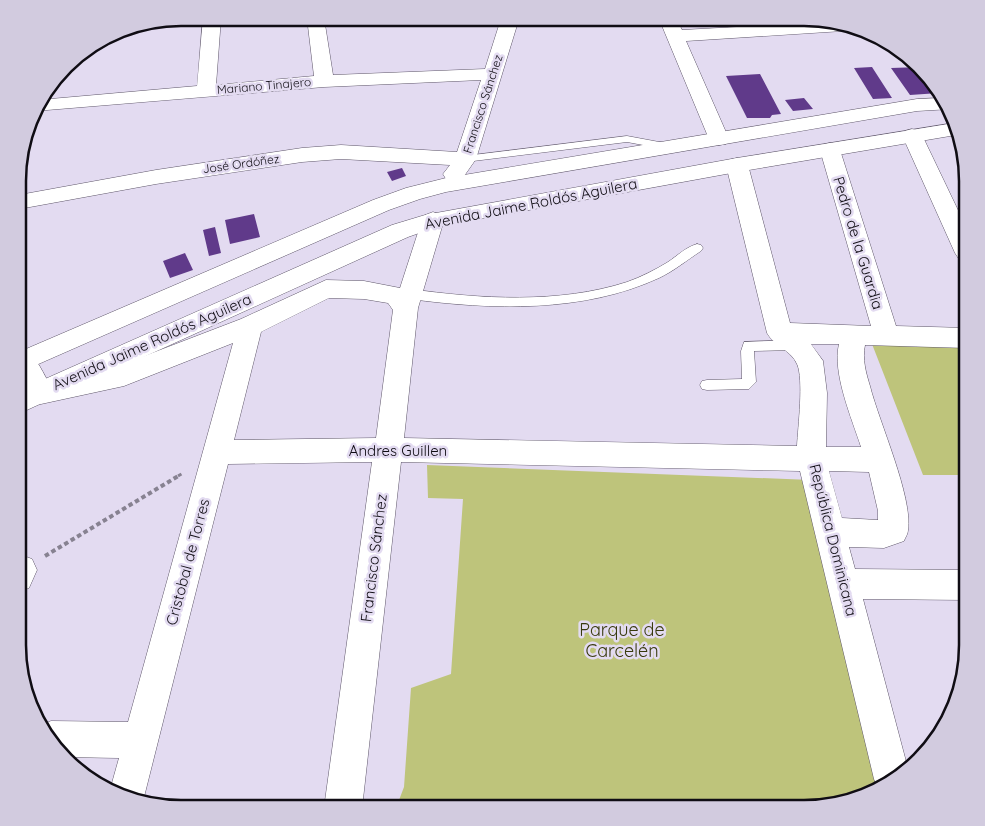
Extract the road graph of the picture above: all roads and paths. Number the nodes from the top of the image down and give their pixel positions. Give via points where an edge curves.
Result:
1 (211, 27) edge
2 (317, 27) edge
3 (508, 27) edge
4 (671, 27) edge
5 (819, 27) edge
6 (675, 36) junction
7 (492, 74) junction
8 (324, 81) junction
9 (206, 90) junction
10 (938, 104) edge
11 (46, 105) edge
12 (950, 130) edge
13 (912, 135) junction
14 (719, 139) junction
15 (673, 147) junction
16 (830, 150) junction
17 (465, 159) junction
18 (736, 165) junction
19 (446, 186) junction
20 (26, 201) edge
21 (433, 220) junction
22 (958, 234) edge
23 (697, 248) dead end
24 (408, 301) junction
25 (250, 326) junction
26 (886, 335) junction
27 (854, 336) junction
28 (958, 338) edge
29 (794, 344) junction
30 (26, 359) edge
31 (853, 374) junction
32 (26, 385) edge
33 (707, 385) dead end
34 (30, 398) edge
35 (388, 450) junction
36 (218, 452) junction
37 (811, 457) junction
38 (879, 460) junction
39 (831, 532) junction
40 (27, 568) edge
41 (845, 584) junction
42 (959, 585) edge
43 (59, 739) edge
44 (141, 740) junction
45 (891, 773) edge
46 (128, 791) edge
47 (344, 799) edge

1 - 9 street
2 - 8 street
3 - 7 street, Francisco Sánchez
4 - 6 street
5 - 6 street
6 - 14 street
7 - 8 street, Mariano Tinajero
7 - 17 street, Francisco Sánchez
8 - 9 street, Mariano Tinajero
9 - 11 street, Mariano Tinajero
10 - 14 street, Avenida Jaime Roldós Aguilera via 917,105
12 - 13 street, Avenida Jaime Roldós Aguilera
13 - 16 street, Avenida Jaime Roldós Aguilera
13 - 22 street
14 - 15 street, Avenida Jaime Roldós Aguilera
15 - 17 lane via 627,139
15 - 19 street, Avenida Jaime Roldós Aguilera
16 - 18 street, Avenida Jaime Roldós Aguilera
16 - 26 street, Pedro de la Guardia
17 - 19 street, Francisco Sánchez
17 - 20 street, José Ordóñez via 341,152 302,155 156,176
18 - 21 street, Avenida Jaime Roldós Aguilera
18 - 29 street, República Dominicana
19 - 30 street, Avenida Jaime Roldós Aguilera via 381,205
21 - 24 street, Francisco Sánchez
21 - 34 street, Avenida Jaime Roldós Aguilera via 400,231
23 - 24 lane via 647,279 622,289 574,298
24 - 25 street via 364,290 326,289
24 - 35 street, Francisco Sánchez
25 - 34 street via 124,376
25 - 36 street, Cristobal de Torres
26 - 27 street
26 - 28 street
27 - 29 street
27 - 31 street via 850,343
29 - 31 street via 839,362
29 - 33 lane via 749,346 749,382 744,385
29 - 37 street, República Dominicana via 810,361 814,392
31 - 38 street
32 - 34 street
35 - 36 street, Andres Guillen
35 - 37 street, Andres Guillen
35 - 47 street, Francisco Sánchez
36 - 40 path
36 - 44 street, Cristobal de Torres
37 - 38 street, Andres Guillen
37 - 39 street, República Dominicana
38 - 39 street via 893,531 884,534
39 - 41 street, República Dominicana
41 - 42 street
41 - 45 street, República Dominicana
43 - 44 street
44 - 46 street, Cristobal de Torres

